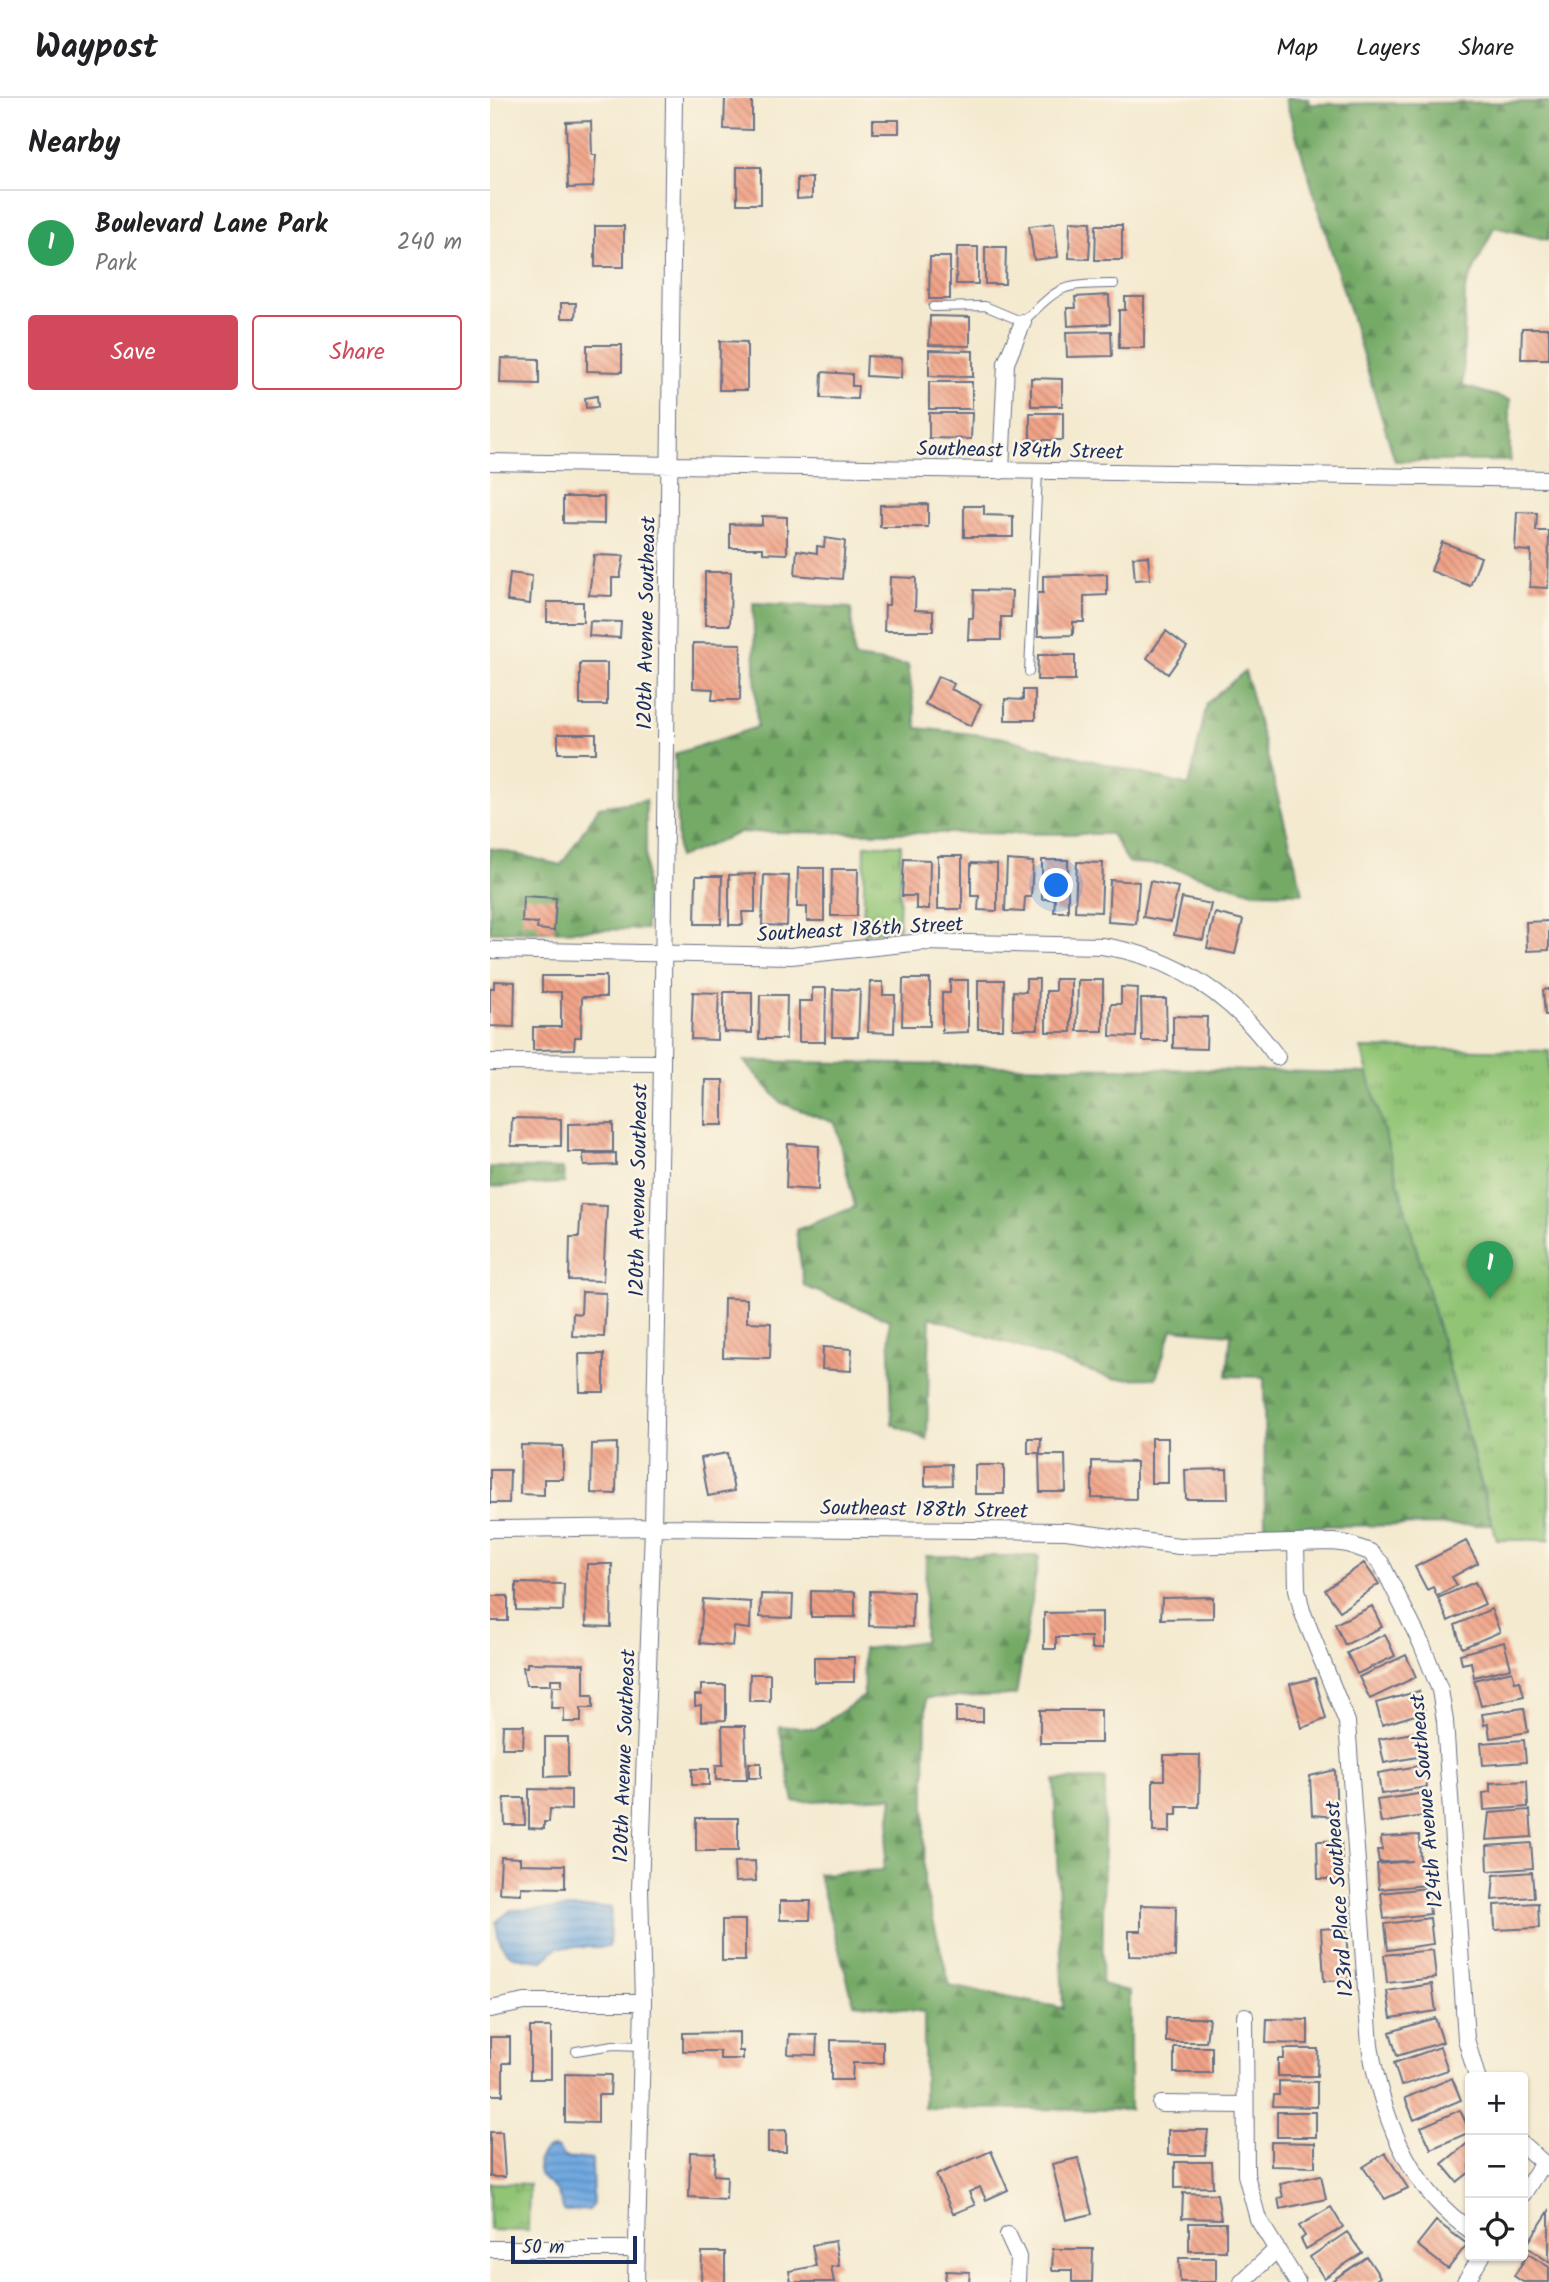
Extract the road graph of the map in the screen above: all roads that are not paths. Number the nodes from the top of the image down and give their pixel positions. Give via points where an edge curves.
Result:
1 (674, 98) edge
2 (1114, 284) dead end
3 (933, 307) dead end
4 (1023, 322) junction
5 (490, 462) edge
6 (669, 466) junction
7 (1001, 471) junction
8 (1038, 471) junction
9 (1549, 479) edge
10 (1029, 672) dead end
11 (490, 950) edge
12 (662, 952) junction
13 (1277, 1057) dead end
14 (490, 1062) edge
15 (662, 1063) junction
16 (653, 1527) junction
17 (490, 1529) edge
18 (1296, 1543) junction
19 (1356, 1546) joint
20 (643, 2002) junction
21 (490, 2009) edge
22 (1245, 2016) dead end
23 (642, 2046) junction
24 (576, 2050) dead end
25 (1476, 2072) edge
26 (1161, 2104) dead end
27 (1243, 2105) junction
28 (1528, 2150) edge
29 (1546, 2166) edge
30 (1528, 2188) edge
31 (1465, 2225) edge
32 (1008, 2235) dead end
33 (490, 2249) edge
34 (636, 2249) junction
35 (1277, 2249) junction
36 (1479, 2261) edge
37 (636, 2282) edge
38 (1017, 2282) edge
39 (1242, 2282) edge
40 (1297, 2282) edge
41 (1465, 2282) edge

1 - 6 street, 120th Avenue Southeast
2 - 4 lane via 1068,285 1052,293
3 - 4 lane via 985,306
4 - 7 street via 1006,363
5 - 6 street, Southeast 184th Street
6 - 7 street, Southeast 184th Street
6 - 12 street, 120th Avenue Southeast
7 - 8 street, Southeast 184th Street
8 - 9 street, Southeast 184th Street
8 - 10 lane
11 - 12 street, Southeast 186th Street
12 - 13 street, Southeast 186th Street via 791,956 922,942 1131,950 1191,974 1232,1003
12 - 15 street, 120th Avenue Southeast
14 - 15 street
15 - 16 street, 120th Avenue Southeast
16 - 17 street, Southeast 188th Street
16 - 18 street, Southeast 188th Street via 1066,1531 1179,1546
16 - 20 street, 120th Avenue Southeast via 640,1889
18 - 19 street, Southeast 188th Street
18 - 31 street, 123rd Place Southeast via 1302,1611 1347,1722 1370,2046 1377,2082 1400,2150 1422,2185
19 - 25 street, 124th Avenue Southeast via 1381,1563 1440,1690 1466,2039
20 - 21 street via 525,2002
20 - 23 street, 120th Avenue Southeast
22 - 27 street
23 - 24 lane
23 - 34 street, 120th Avenue Southeast
26 - 27 street
27 - 35 street via 1250,2197
28 - 29 street
29 - 30 street
32 - 38 street via 1018,2257
33 - 34 street
34 - 37 street, 120th Avenue Southeast
35 - 39 street
35 - 40 street
36 - 41 street

